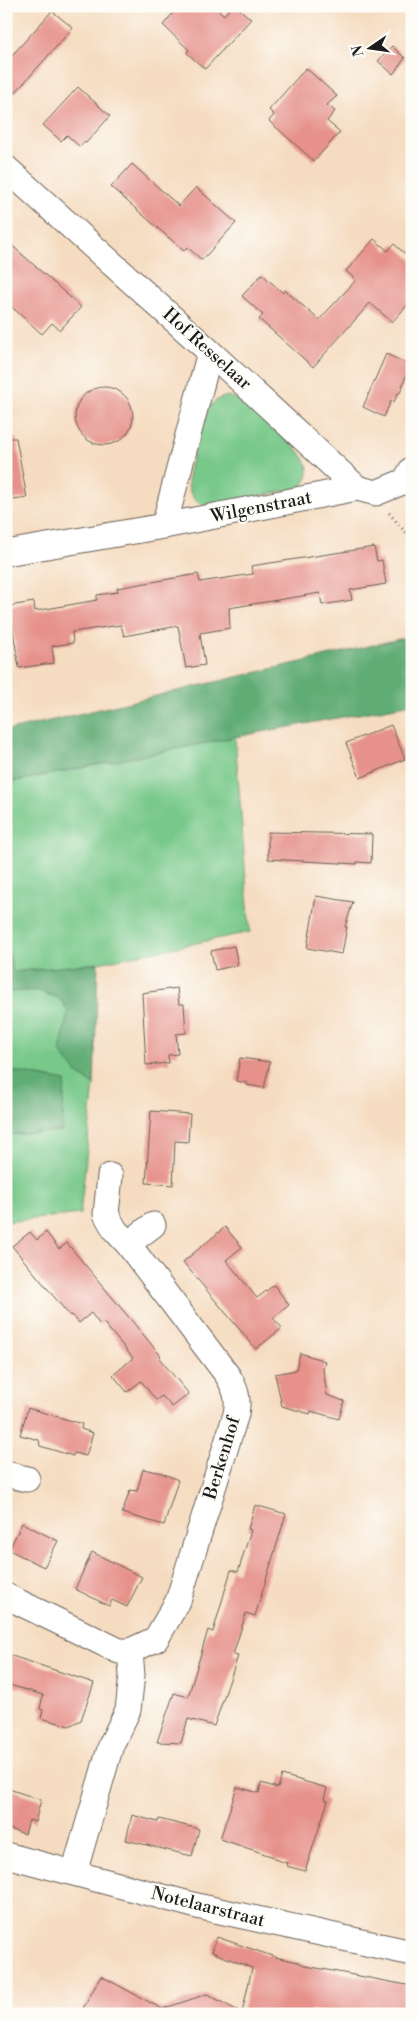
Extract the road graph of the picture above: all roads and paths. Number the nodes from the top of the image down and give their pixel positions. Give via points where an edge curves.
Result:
1 (6, 168) edge
2 (210, 352) junction
3 (412, 469) edge
4 (367, 491) junction
5 (164, 526) junction
6 (412, 540) edge
7 (6, 552) edge
8 (110, 1176) dead end
9 (153, 1225) dead end
10 (128, 1244) junction
11 (6, 1596) edge
12 (130, 1651) junction
13 (6, 1855) edge
14 (74, 1873) junction
15 (412, 1953) edge

1 - 2 street, Hof Resselaar
2 - 4 street, Hof Resselaar
2 - 5 street
3 - 4 street via 406,481
4 - 5 street, Wilgenstraat
4 - 6 path
5 - 7 street, Wilgenstraat
8 - 10 street, Berkenhof via 106,1214
9 - 10 street
10 - 12 street, Berkenhof via 228,1376 237,1390 238,1402 178,1600 156,1639
11 - 12 street via 111,1648
12 - 14 street via 132,1675 128,1710 112,1746
13 - 14 street, Notelaarstraat
14 - 15 street, Notelaarstraat via 197,1906

